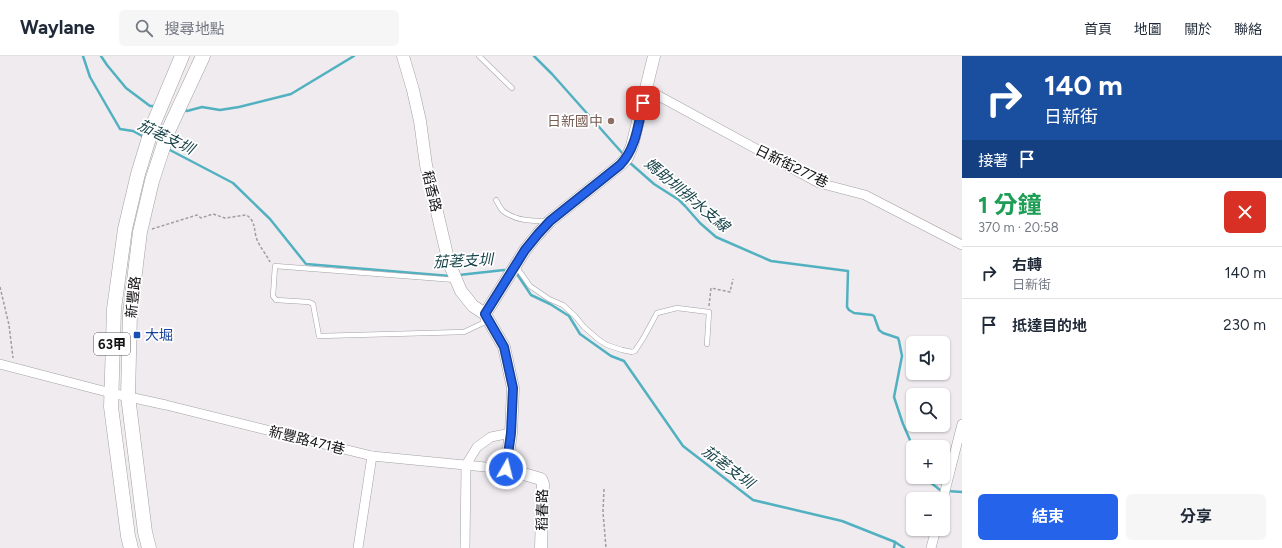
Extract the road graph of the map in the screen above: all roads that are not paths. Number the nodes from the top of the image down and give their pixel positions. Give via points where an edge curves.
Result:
1 (182, 56) edge
2 (203, 56) edge
3 (404, 56) edge
4 (479, 56) edge
5 (654, 56) edge
6 (512, 88) dead end
7 (646, 89) junction
8 (496, 200) dead end
9 (550, 221) junction
10 (962, 245) edge
11 (516, 266) junction
12 (456, 280) junction
13 (485, 314) junction
14 (707, 344) dead end
15 (0, 364) edge
16 (111, 393) junction
17 (128, 396) junction
18 (962, 424) edge
19 (511, 433) junction
20 (372, 456) junction
21 (466, 465) junction
22 (506, 469) junction
23 (945, 492) edge
24 (934, 536) edge
25 (131, 548) edge
26 (149, 548) edge
27 (358, 548) edge
28 (465, 548) edge
29 (541, 548) edge
30 (931, 548) edge

1 - 16 main road, 新豐路 / 63甲 via 149,139 125,229 114,309
2 - 17 main road, 新豐路 / 63甲 via 169,129 152,181 140,232 130,313
3 - 12 street, 稻香路 via 420,121 434,204
4 - 6 lane
5 - 7 street
7 - 9 street via 627,158
7 - 10 street, 日新街277巷 via 819,183 865,195
8 - 9 lane via 503,210 514,217 528,221
9 - 11 street via 525,250
11 - 13 street
11 - 14 lane via 530,286 563,305 606,345 635,351 657,313 677,308 709,312
12 - 13 street, 稻香路 via 473,306
12 - 13 lane via 275,266 272,296 276,300 313,304 319,336 464,332 483,324
13 - 19 street via 504,347 513,388
15 - 16 street, 新豐路471巷
16 - 17 street, 新豐路471巷
16 - 25 main road, 新豐路 / 63甲
17 - 20 street, 新豐路471巷
17 - 26 main road, 新豐路 / 63甲
18 - 23 street
19 - 21 street via 486,440 477,447
19 - 22 street
20 - 21 street, 新豐路471巷
20 - 27 street
21 - 22 street, 新豐路471巷
21 - 28 street
22 - 29 street, 稻春路 via 541,479
24 - 30 street

